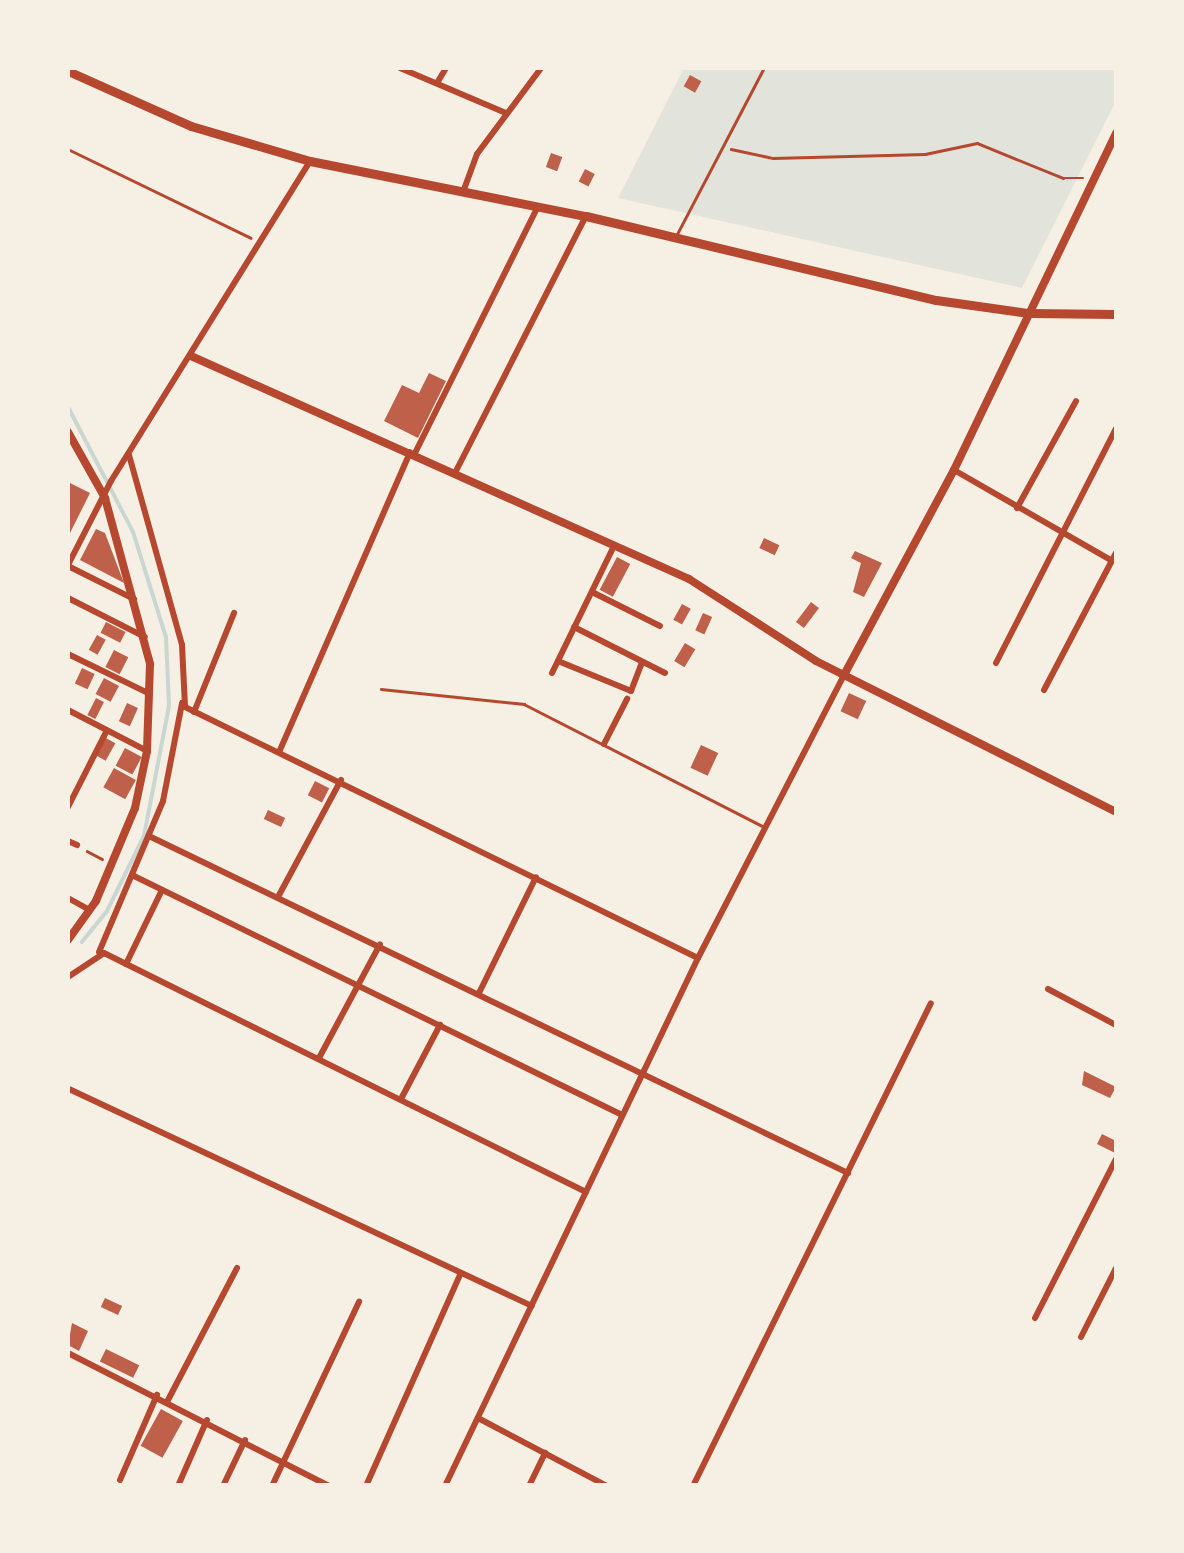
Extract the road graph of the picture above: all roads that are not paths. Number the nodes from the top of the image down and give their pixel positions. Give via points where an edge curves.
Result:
1 (400, 68) edge
2 (446, 68) edge
3 (540, 68) edge
4 (764, 68) edge
5 (68, 71) edge
6 (437, 83) junction
7 (506, 113) junction
8 (1116, 134) edge
9 (310, 160) junction
10 (464, 192) junction
11 (538, 206) junction
12 (586, 216) junction
13 (675, 238) junction
14 (1029, 313) junction
15 (1116, 314) edge
16 (191, 356) junction
17 (1076, 401) dead end
18 (1116, 429) edge
19 (68, 432) edge
20 (74, 442) junction
21 (412, 452) junction
22 (68, 454) edge
23 (129, 454) junction
24 (954, 470) junction
25 (456, 471) junction
26 (105, 498) junction
27 (1017, 508) junction
28 (1063, 534) junction
29 (615, 544) junction
30 (1116, 552) edge
31 (68, 561) edge
32 (1112, 561) junction
33 (592, 592) junction
34 (68, 598) edge
35 (136, 600) junction
36 (234, 613) dead end
37 (660, 626) dead end
38 (574, 628) junction
39 (146, 637) junction
40 (68, 654) edge
41 (558, 661) junction
42 (642, 662) junction
43 (996, 663) dead end
44 (552, 673) dead end
45 (664, 674) dead end
46 (844, 675) junction
47 (381, 689) dead end
48 (1044, 690) dead end
49 (150, 694) junction
50 (627, 699) dead end
51 (182, 702) junction
52 (68, 710) edge
53 (194, 712) junction
54 (107, 730) junction
55 (604, 744) junction
56 (280, 750) junction
57 (148, 751) junction
58 (341, 780) junction
59 (68, 807) edge
60 (1116, 812) edge
61 (765, 828) junction
62 (151, 837) junction
63 (68, 841) edge
64 (77, 846) road end
65 (134, 876) junction
66 (536, 877) junction
67 (162, 890) junction
68 (278, 897) junction
69 (68, 898) edge
70 (90, 910) junction
71 (68, 940) edge
72 (380, 944) junction
73 (99, 952) junction
74 (698, 958) junction
75 (126, 964) junction
76 (68, 977) edge
77 (358, 985) junction
78 (1048, 989) dead end
79 (478, 994) junction
80 (931, 1004) dead end
81 (1116, 1025) edge
82 (440, 1026) junction
83 (318, 1058) junction
84 (641, 1075) junction
85 (69, 1088) edge
86 (401, 1099) junction
87 (622, 1115) junction
88 (1116, 1159) edge
89 (848, 1172) junction
90 (586, 1192) junction
91 (237, 1268) dead end
92 (1116, 1268) edge
93 (461, 1273) junction
94 (359, 1302) dead end
95 (532, 1306) junction
96 (1034, 1318) dead end
97 (1080, 1337) dead end
98 (68, 1353) edge
99 (156, 1395) junction
100 (168, 1400) junction
101 (478, 1418) junction
102 (207, 1420) junction
103 (245, 1440) junction
104 (546, 1454) junction
105 (283, 1462) junction
106 (120, 1480) dead end
107 (590, 1482) edge
108 (178, 1486) edge
109 (223, 1486) edge
110 (272, 1486) edge
111 (330, 1486) edge
112 (366, 1486) edge
113 (445, 1486) edge
114 (529, 1486) edge
115 (607, 1486) edge
116 (693, 1486) edge

1 - 6 street
2 - 6 street
3 - 7 street
4 - 13 lane
5 - 9 main road via 191,126
6 - 7 street
7 - 10 street via 477,154
8 - 14 street
9 - 10 main road
9 - 16 street
10 - 11 main road
11 - 12 main road
11 - 21 street
12 - 13 main road
12 - 25 street
13 - 14 main road via 900,293
14 - 15 main road
14 - 24 street
16 - 21 street
16 - 23 street
17 - 27 street
18 - 28 street
19 - 20 street
20 - 22 street
20 - 26 street
21 - 25 street
21 - 56 street
23 - 26 street
23 - 51 street via 182,645
24 - 27 street
24 - 46 street
25 - 29 street
26 - 31 street
26 - 35 street
27 - 28 street
28 - 32 street
28 - 43 street
29 - 33 street
29 - 46 street via 689,579
30 - 32 street
31 - 35 street
32 - 48 street
33 - 37 street
33 - 38 street
34 - 39 street
35 - 39 street
36 - 53 street
38 - 41 street
38 - 42 street
39 - 49 street
40 - 49 street
41 - 42 street via 631,691
41 - 44 street
42 - 45 street
46 - 60 street
46 - 61 street
47 - 55 lane via 524,704
49 - 57 street
50 - 55 street
51 - 53 street
51 - 62 street
52 - 54 street
53 - 56 street
54 - 57 street
54 - 59 street
55 - 61 lane
56 - 58 street
57 - 70 street via 113,865
58 - 66 street
58 - 68 street
61 - 74 street
62 - 65 street
62 - 68 street
63 - 64 street
65 - 67 street
65 - 73 street
66 - 74 street
66 - 79 street
67 - 75 street
67 - 77 street
68 - 72 street
69 - 70 street
70 - 71 street
72 - 77 street
72 - 79 street
73 - 75 street
73 - 76 street
74 - 84 street
75 - 83 street
77 - 82 street
77 - 83 street
78 - 81 street
79 - 84 street
80 - 89 street
82 - 86 street
82 - 87 street
83 - 86 street
84 - 87 street
84 - 89 street
85 - 93 street
86 - 90 street
87 - 90 street
88 - 96 street
89 - 116 street
90 - 95 street
91 - 100 street
92 - 97 street
93 - 95 street
93 - 112 street
94 - 105 street
95 - 101 street
98 - 99 street
99 - 100 street
99 - 106 street
100 - 102 street
101 - 104 street
101 - 113 street
102 - 103 street
102 - 108 street
103 - 105 street
103 - 109 street
104 - 107 street
104 - 114 street
105 - 110 street
105 - 111 street
107 - 115 street

